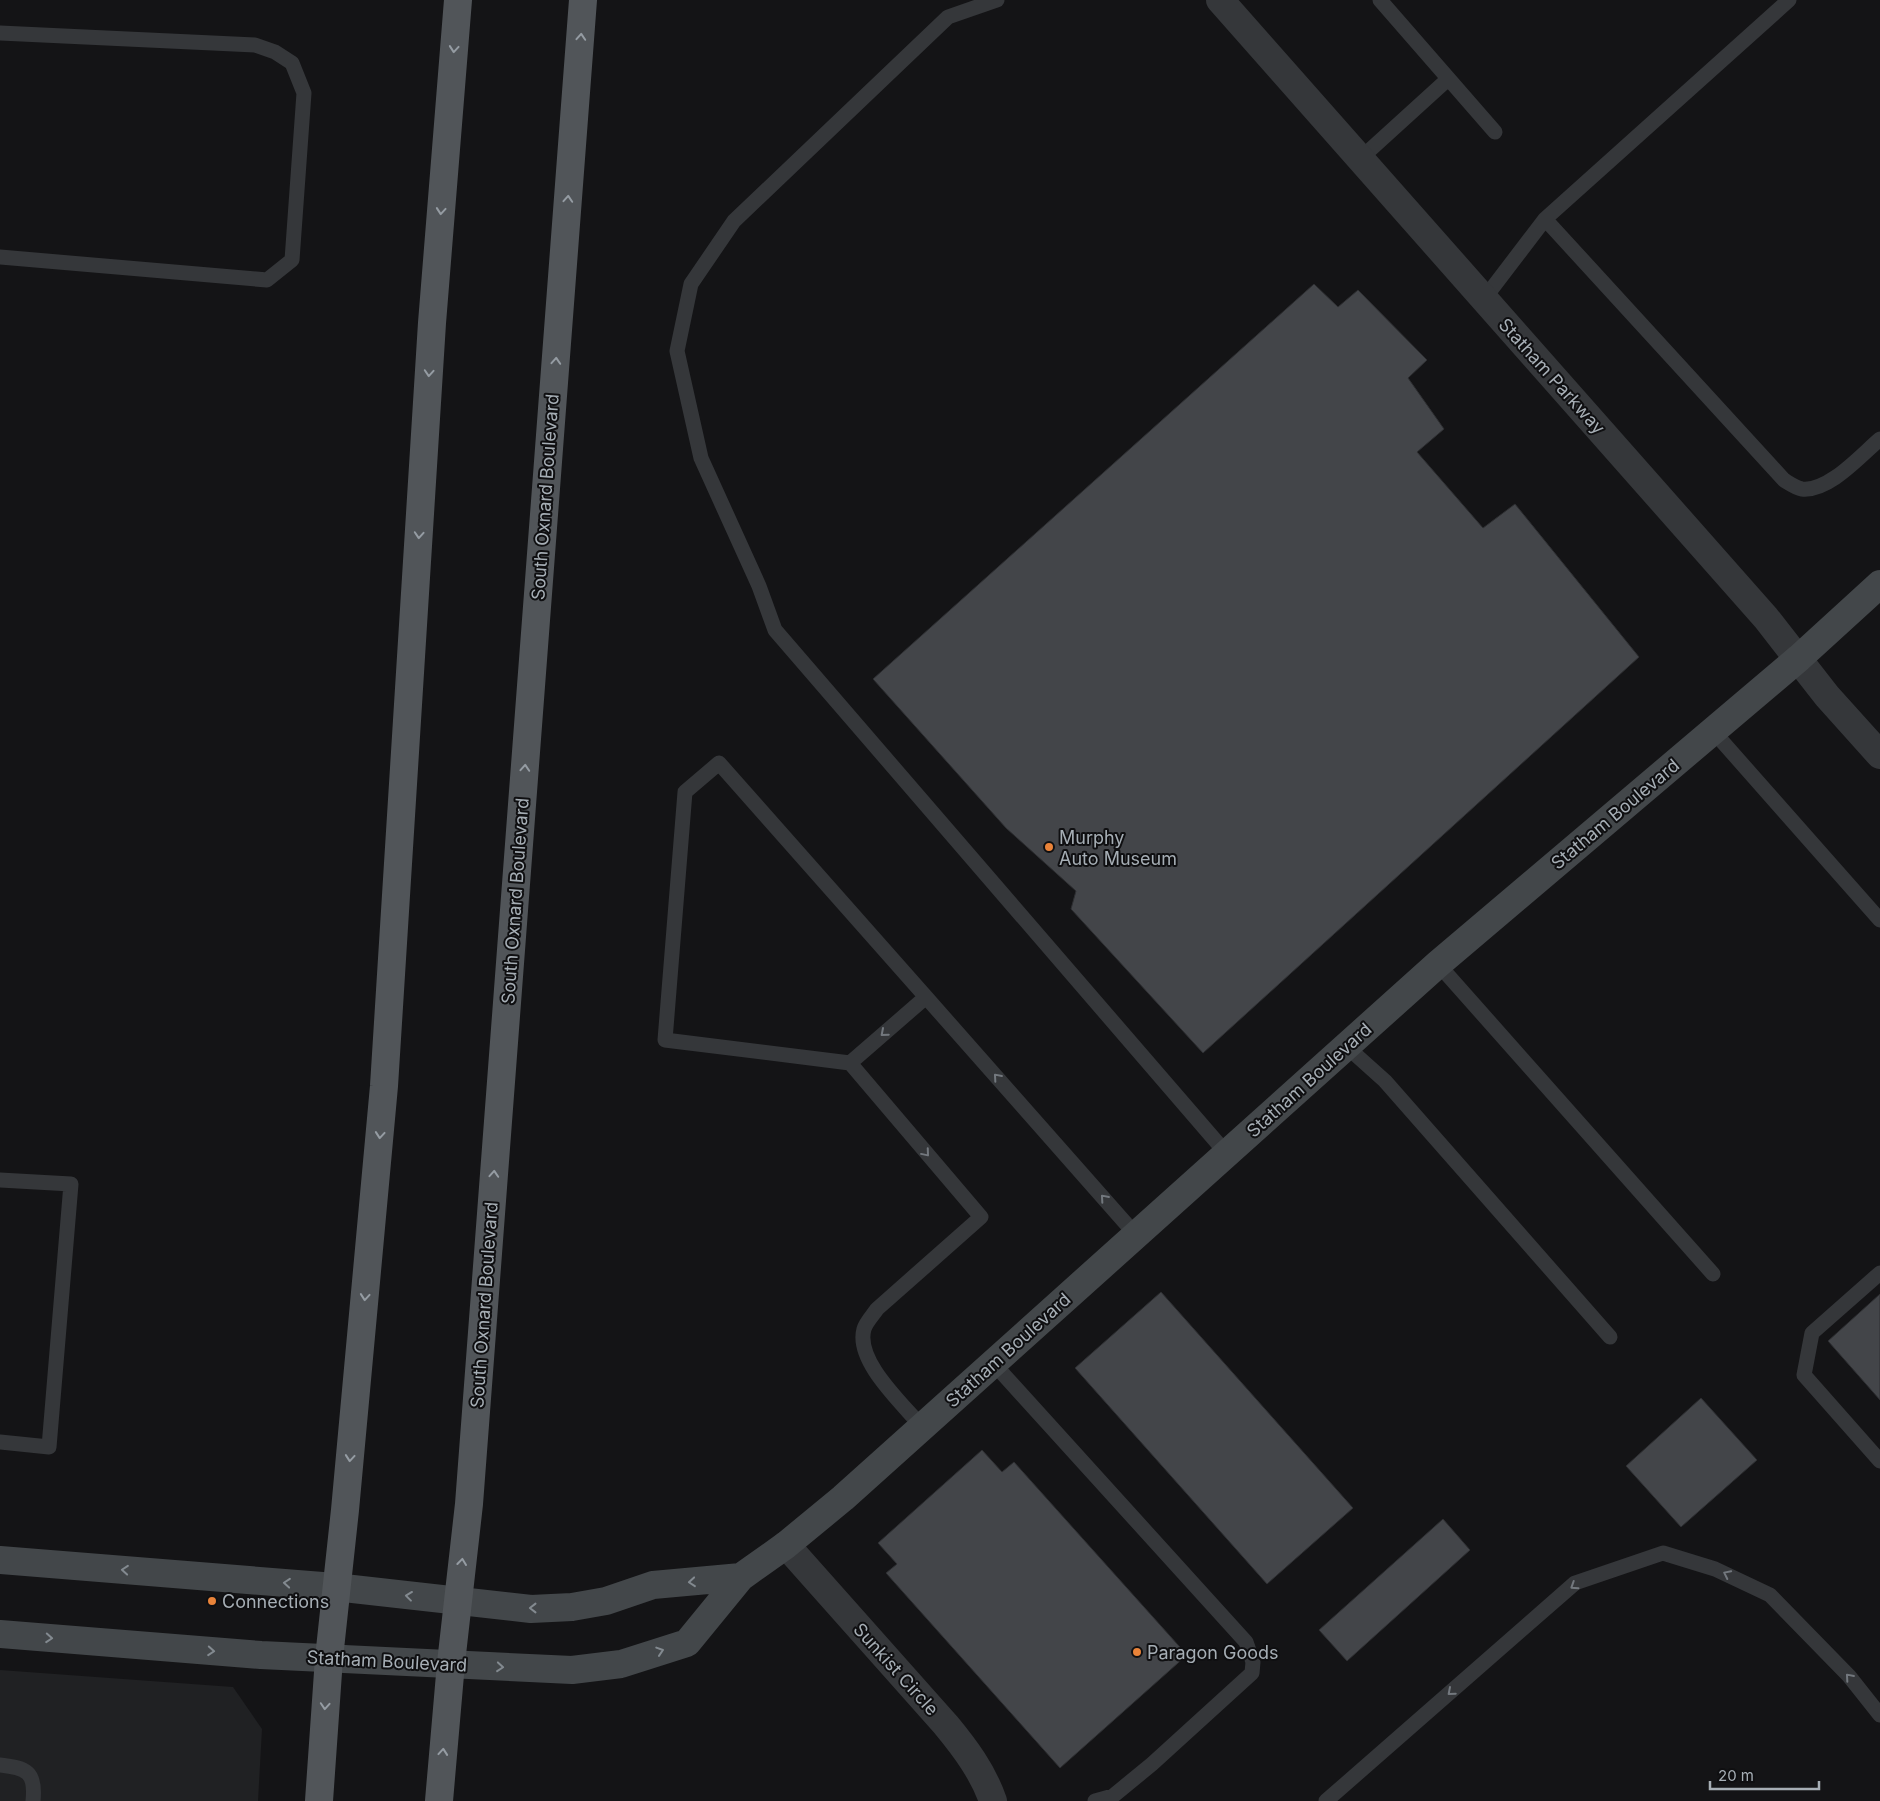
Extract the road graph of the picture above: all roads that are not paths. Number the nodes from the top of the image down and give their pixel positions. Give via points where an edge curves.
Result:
1 (458, 0) edge
2 (584, 0) edge
3 (997, 0) edge
4 (1220, 0) edge
5 (1380, 0) edge
6 (1789, 0) edge
7 (0, 33) edge
8 (1448, 78) junction
9 (1495, 132) dead end
10 (1360, 159) junction
11 (1545, 219) junction
12 (0, 257) edge
13 (1484, 299) junction
14 (1880, 439) edge
15 (1877, 594) edge
16 (1799, 658) junction
17 (1713, 731) junction
18 (1880, 756) edge
19 (1880, 920) edge
20 (1438, 964) junction
21 (926, 996) junction
22 (1346, 1046) junction
23 (850, 1063) junction
24 (1227, 1154) junction
25 (0, 1180) edge
26 (1136, 1235) junction
27 (1880, 1273) edge
28 (1713, 1274) dead end
29 (1610, 1337) dead end
30 (994, 1364) junction
31 (922, 1426) junction
32 (0, 1442) edge
33 (1880, 1461) edge
34 (786, 1545) junction
35 (0, 1560) edge
36 (741, 1577) junction
37 (336, 1587) junction
38 (457, 1602) junction
39 (0, 1634) edge
40 (329, 1658) junction
41 (451, 1663) junction
42 (1880, 1715) edge
43 (0, 1765) edge
44 (33, 1801) edge
45 (319, 1801) edge
46 (439, 1801) edge
47 (993, 1801) edge
48 (1095, 1801) edge
49 (1326, 1801) edge

1 -> 37 main road via 432,323 384,1086
38 -> 2 main road, South Oxnard Boulevard via 469,1504
3 - 24 lane via 948,17 734,221 691,284 677,351 701,458 759,586 775,630
4 - 10 street, Statham Parkway
5 - 8 lane
6 - 11 lane
7 - 12 lane via 255,45 292,63 304,93 292,260 267,280
8 - 9 lane
8 - 10 lane
10 - 13 street, Statham Parkway
11 - 13 lane
11 - 14 lane via 1784,480 1802,489 1818,486 1834,479
13 - 16 street, Statham Parkway
15 - 16 street, Statham Boulevard
16 - 17 street, Statham Boulevard
16 - 18 street, Statham Parkway via 1827,696
17 - 19 lane
17 - 20 street, Statham Boulevard
20 - 22 street, Statham Boulevard
20 - 28 lane
21 -> 23 lane
21 - 23 lane via 719,763 685,792 664,1040
26 -> 21 lane
22 - 24 street, Statham Boulevard
22 - 29 lane via 1385,1081
23 -> 31 lane via 981,1217 877,1309 864,1328 863,1347 874,1370
24 - 26 street, Statham Boulevard
25 - 32 lane via 71,1184 48,1447
26 - 30 street, Statham Boulevard
27 - 33 lane via 1812,1333 1804,1376
30 - 31 street, Statham Boulevard
30 - 48 lane via 1246,1642 1254,1662 1252,1673 1152,1764 1113,1796
31 - 34 street, Statham Boulevard
34 - 36 street, Statham Boulevard
34 - 47 street, Sunkist Circle via 946,1724 981,1775
37 -> 35 street
36 -> 38 street via 653,1585 606,1601 572,1607 531,1609
41 -> 36 street, Statham Boulevard via 572,1670 621,1664 687,1643
38 -> 37 street
37 - 40 main road
38 - 41 main road, South Oxnard Boulevard
39 -> 40 street, Statham Boulevard
40 - 41 street, Statham Boulevard
40 -> 45 main road
46 -> 41 main road, South Oxnard Boulevard
42 -> 49 lane via 1849,1676 1770,1595 1715,1568 1663,1553 1575,1583
43 - 44 lane via 22,1767 30,1775

